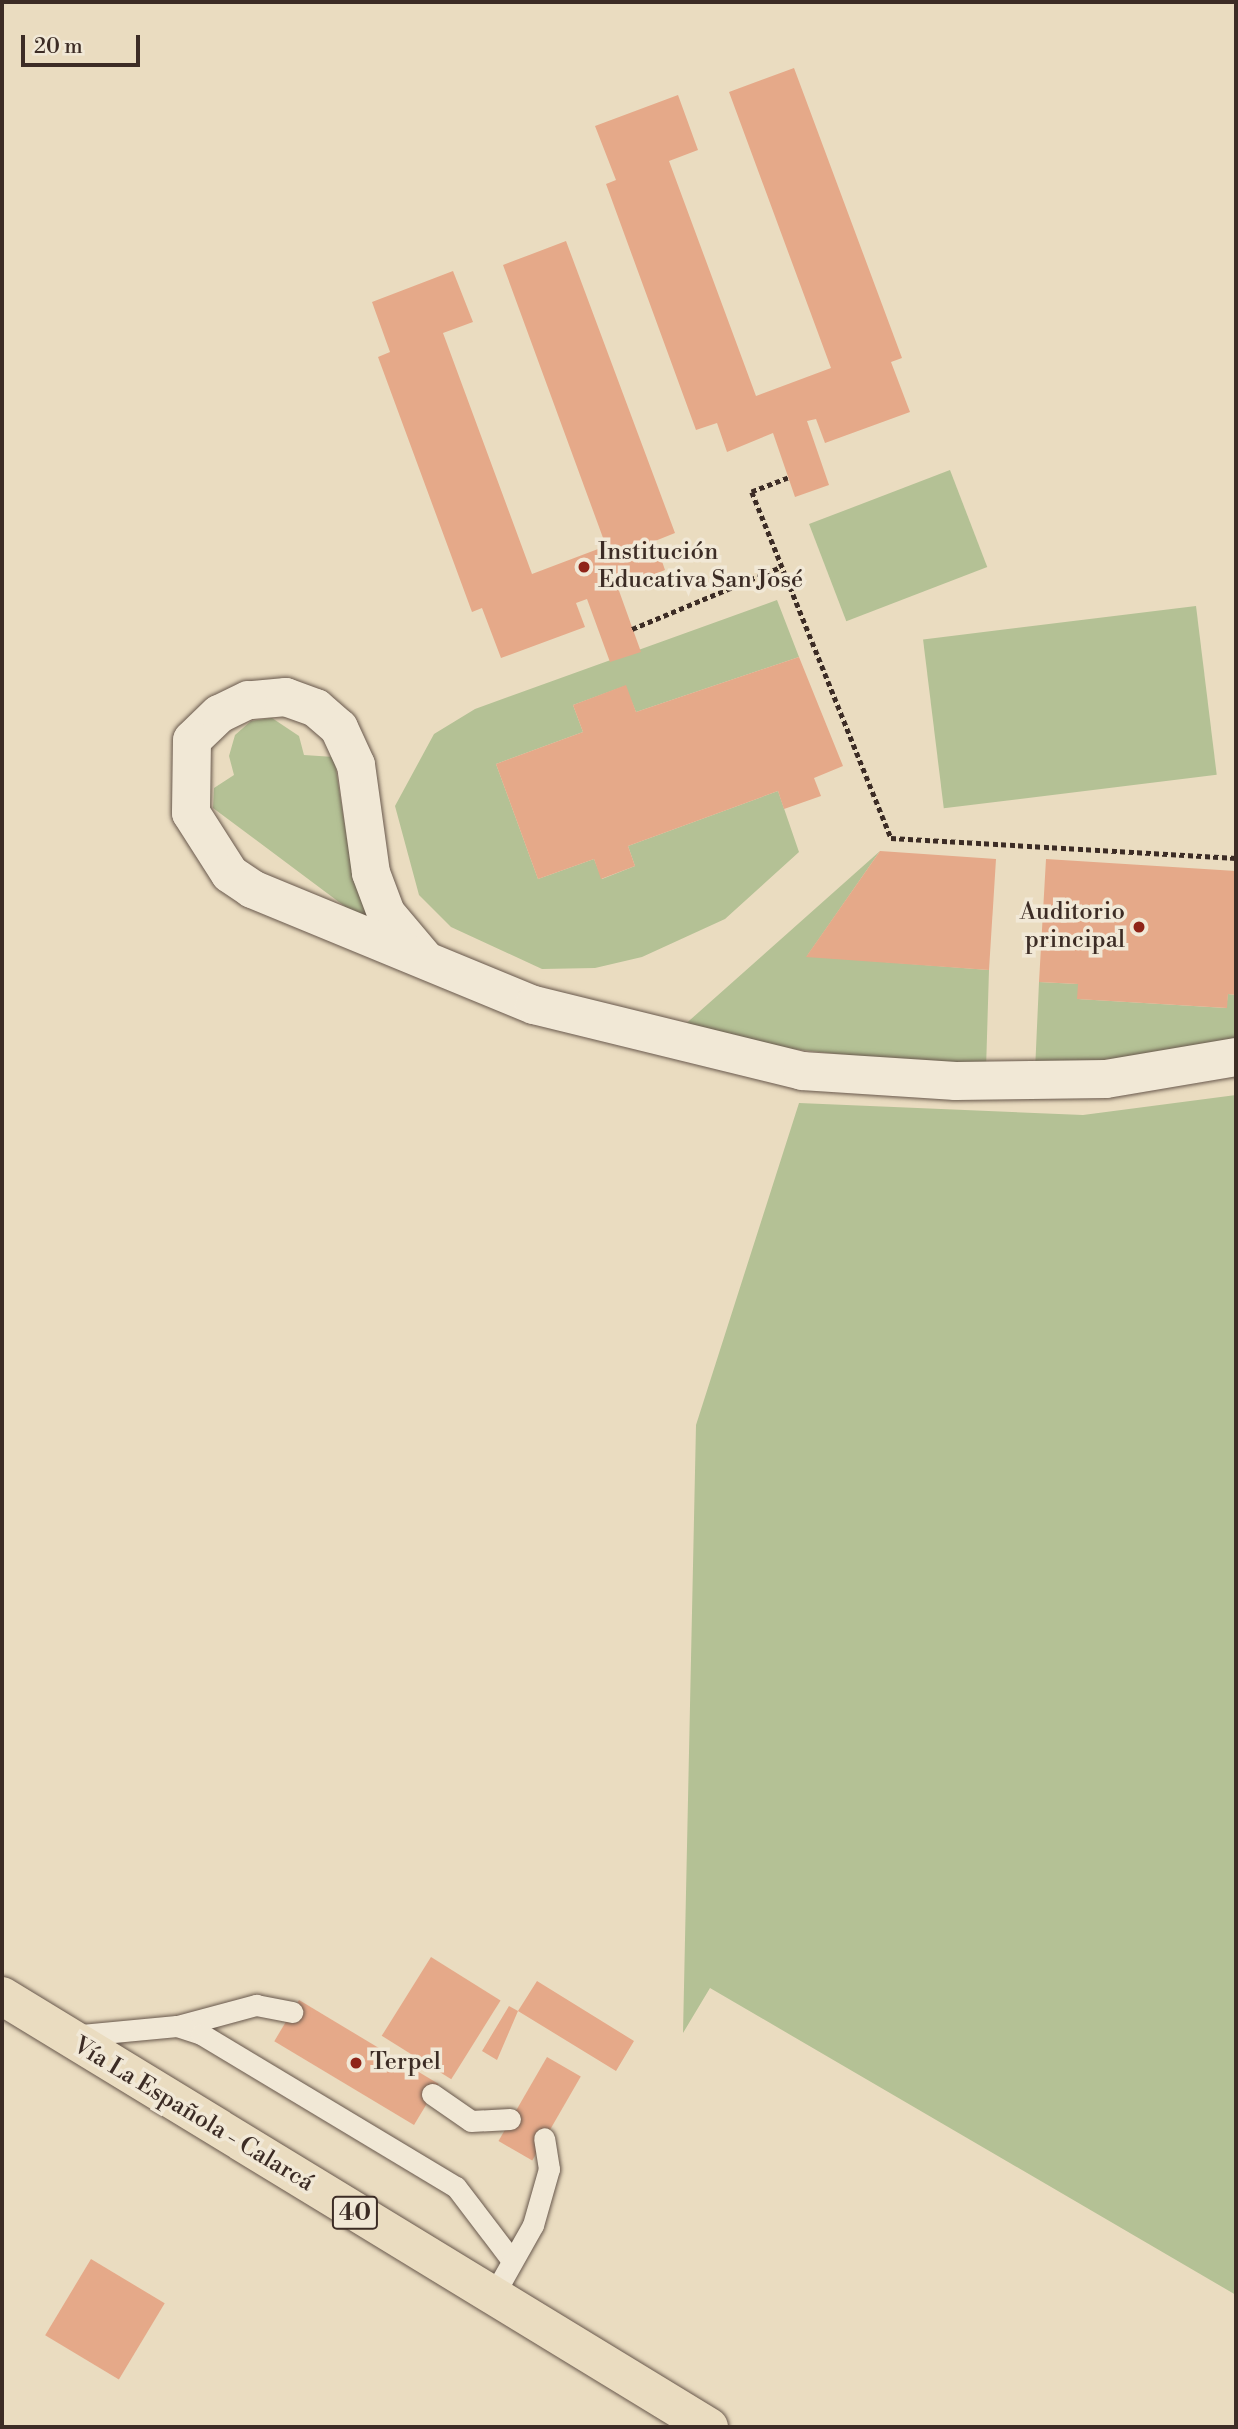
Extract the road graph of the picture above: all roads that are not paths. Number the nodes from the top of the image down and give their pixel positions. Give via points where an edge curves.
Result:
1 (423, 957) junction
2 (1236, 1057) edge
3 (2, 1996) edge
4 (292, 2012) dead end
5 (177, 2026) junction
6 (64, 2037) junction
7 (432, 2094) dead end
8 (510, 2119) dead end
9 (544, 2138) dead end
10 (509, 2258) junction
11 (494, 2296) junction
12 (709, 2427) edge

1 - 1 street via 386,913 371,873 356,765 339,728 316,708 286,697 248,700 219,713 192,740 188,776 191,813 212,853 252,889
1 - 2 street via 534,1005 802,1071 956,1081 1106,1079
3 - 6 highway, Vía La Española - Calarcá / 40
4 - 5 lane via 256,2005
5 - 6 lane
5 - 10 lane via 201,2034 456,2187
6 - 11 highway, Vía La Española - Calarcá / 40
7 - 8 lane via 471,2122
9 - 10 lane via 544,2192 533,2225
10 - 11 lane
11 - 12 highway, Vía La Española - Calarcá / 40

